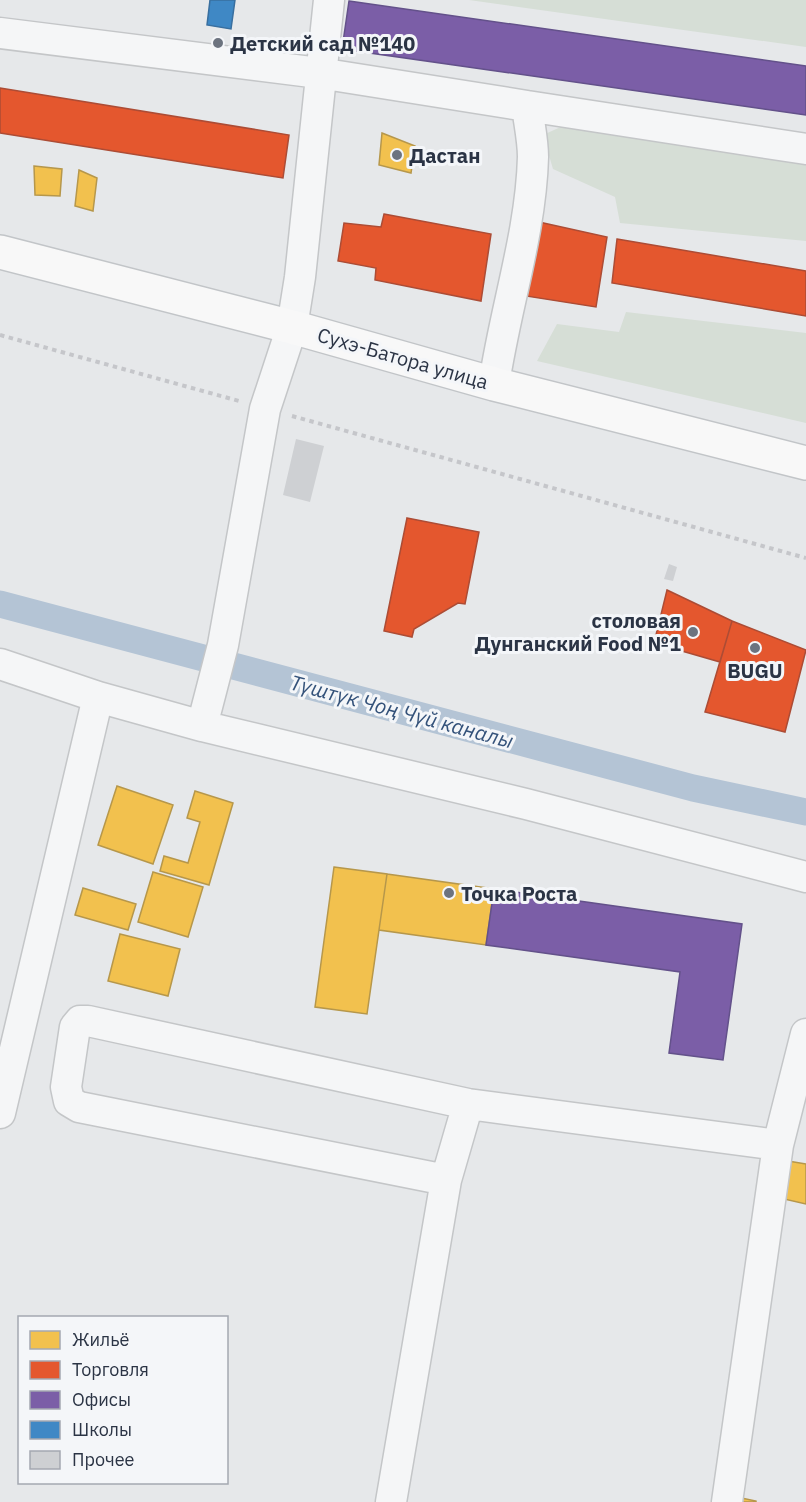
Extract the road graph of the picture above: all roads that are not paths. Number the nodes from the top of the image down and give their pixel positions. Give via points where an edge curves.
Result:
1 (329, 0) edge
2 (0, 33) edge
3 (319, 73) junction
4 (527, 106) junction
5 (806, 149) edge
6 (0, 252) edge
7 (292, 327) junction
8 (494, 384) junction
9 (806, 463) edge
10 (0, 664) edge
11 (98, 697) junction
12 (202, 726) junction
13 (806, 877) edge
14 (806, 1034) edge
15 (468, 1104) junction
16 (0, 1113) edge
17 (778, 1145) junction
18 (446, 1180) junction
19 (391, 1502) edge
20 (727, 1502) edge

1 - 3 lane
2 - 3 lane
3 - 4 lane
3 - 7 lane via 302,266
4 - 5 lane
4 - 8 lane via 533,156 521,250 501,333
6 - 7 main road, Сухэ-Батора улица
7 - 8 main road, Сухэ-Батора улица
7 - 12 lane via 265,409 223,645
8 - 9 main road, Сухэ-Батора улица
10 - 11 lane
11 - 12 lane
11 - 16 lane
12 - 13 lane
14 - 17 lane
15 - 17 lane
15 - 18 lane
15 - 18 lane via 88,1021 80,1021 75,1027 66,1087 69,1101 79,1107
17 - 20 lane
18 - 19 lane

